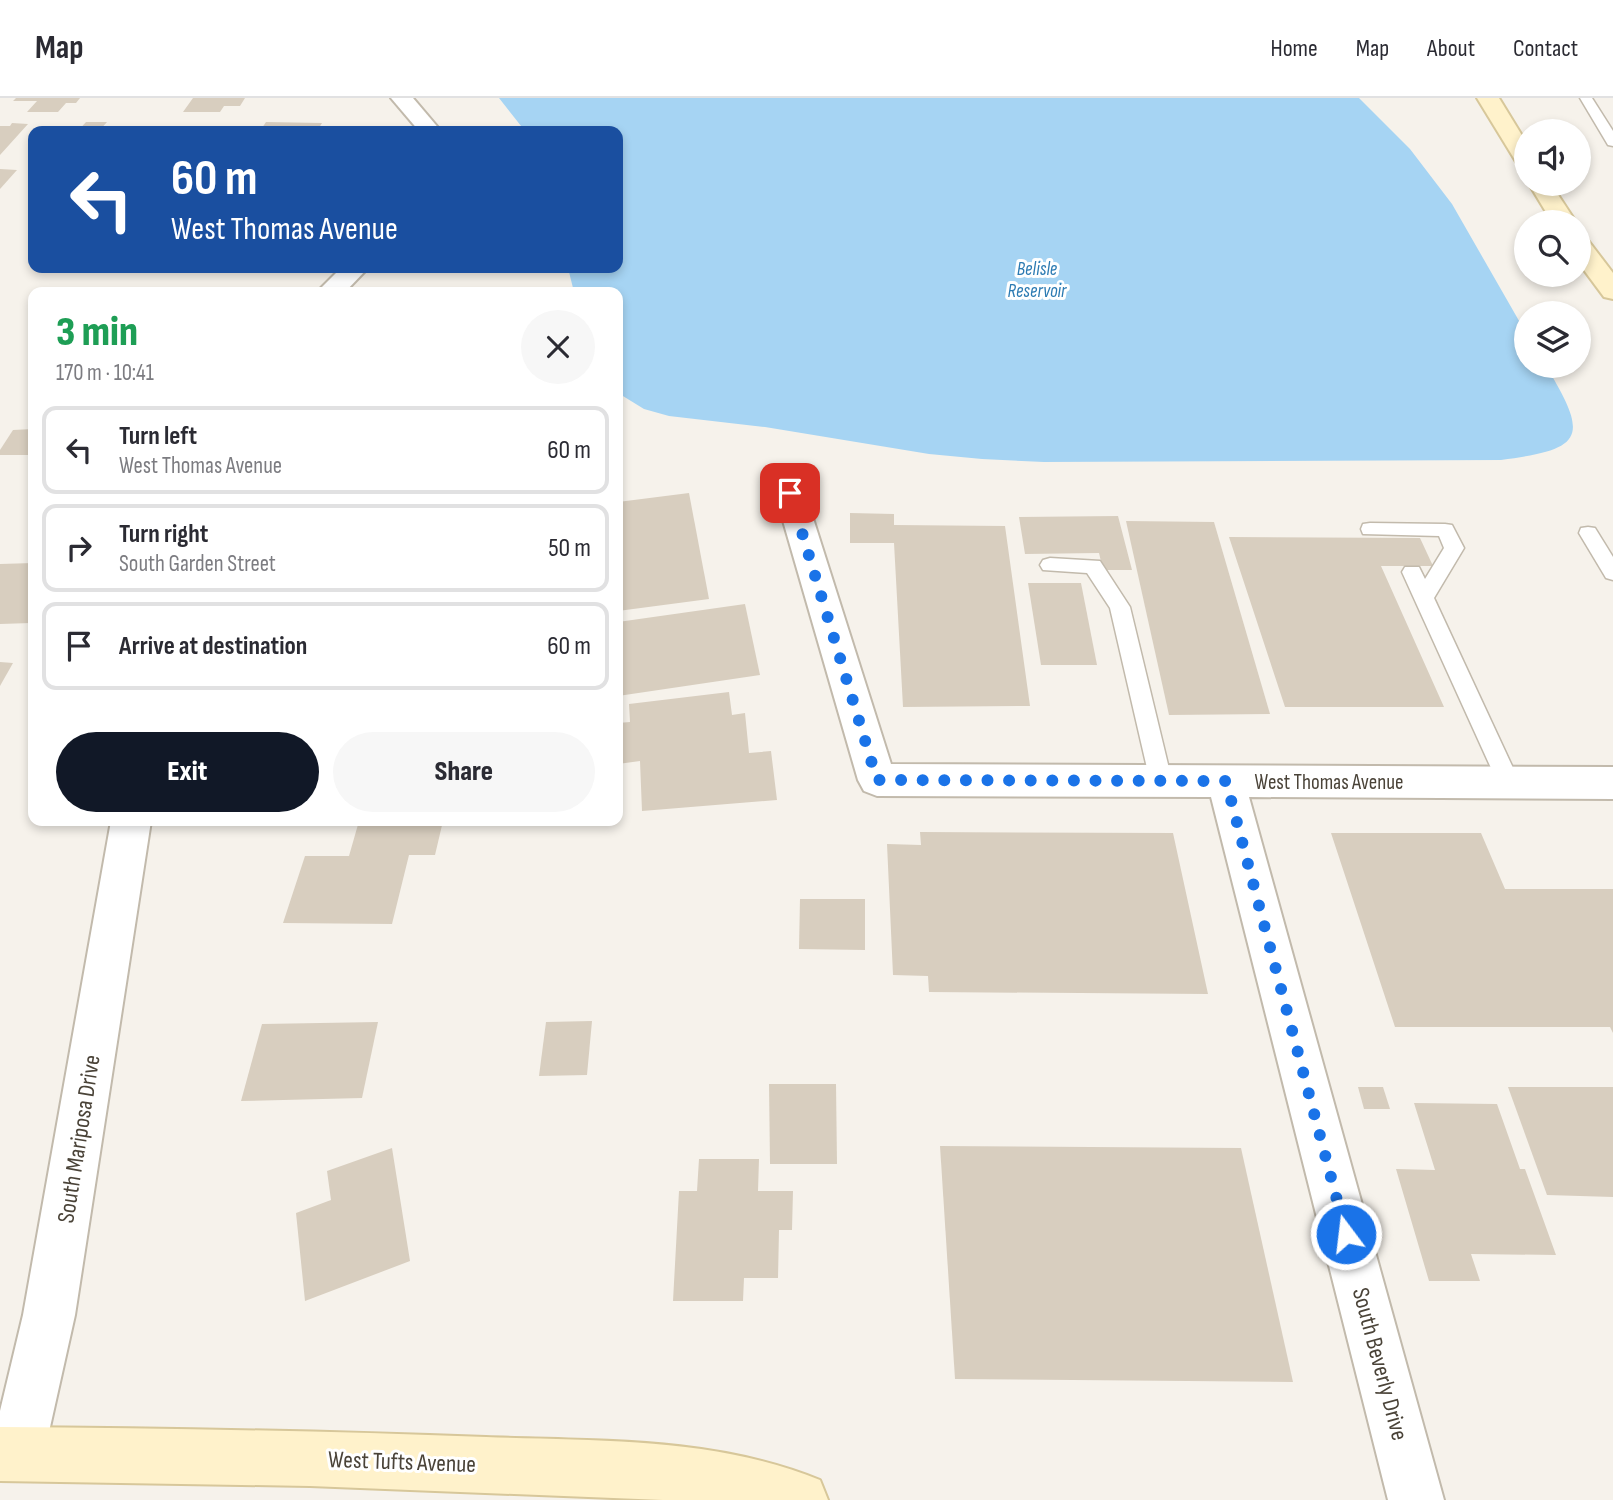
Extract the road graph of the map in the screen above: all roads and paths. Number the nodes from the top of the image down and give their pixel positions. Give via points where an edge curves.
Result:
1 (402, 98) edge
2 (1488, 98) edge
3 (1586, 98) edge
4 (426, 126) edge
5 (1611, 135) edge
6 (1514, 140) edge
7 (1591, 261) edge
8 (350, 273) edge
9 (335, 287) edge
10 (1613, 291) edge
11 (790, 493) dead end
12 (1370, 529) dead end
13 (1588, 533) dead end
14 (1050, 565) dead end
15 (1412, 572) dead end
16 (1613, 573) edge
17 (1424, 597) junction
18 (1161, 781) junction
19 (1226, 781) junction
20 (1509, 783) junction
21 (1613, 783) edge
22 (130, 826) edge
23 (8, 1454) edge
24 (800, 1500) edge
25 (1416, 1500) edge

1 - 4 street
2 - 6 street
3 - 5 lane
7 - 10 street
8 - 9 street
11 - 18 street, West Thomas Avenue via 877,780
12 - 17 lane via 1446,530 1454,548
13 - 16 lane
14 - 18 lane via 1093,565 1120,607
15 - 17 lane
17 - 20 lane
18 - 19 street, West Thomas Avenue
19 - 20 street, West Thomas Avenue
19 - 25 street, South Beverly Drive
20 - 21 street, West Thomas Avenue
22 - 23 street, South Mariposa Drive via 49,1315
23 - 24 street, West Tufts Avenue via 592,1469 716,1479

